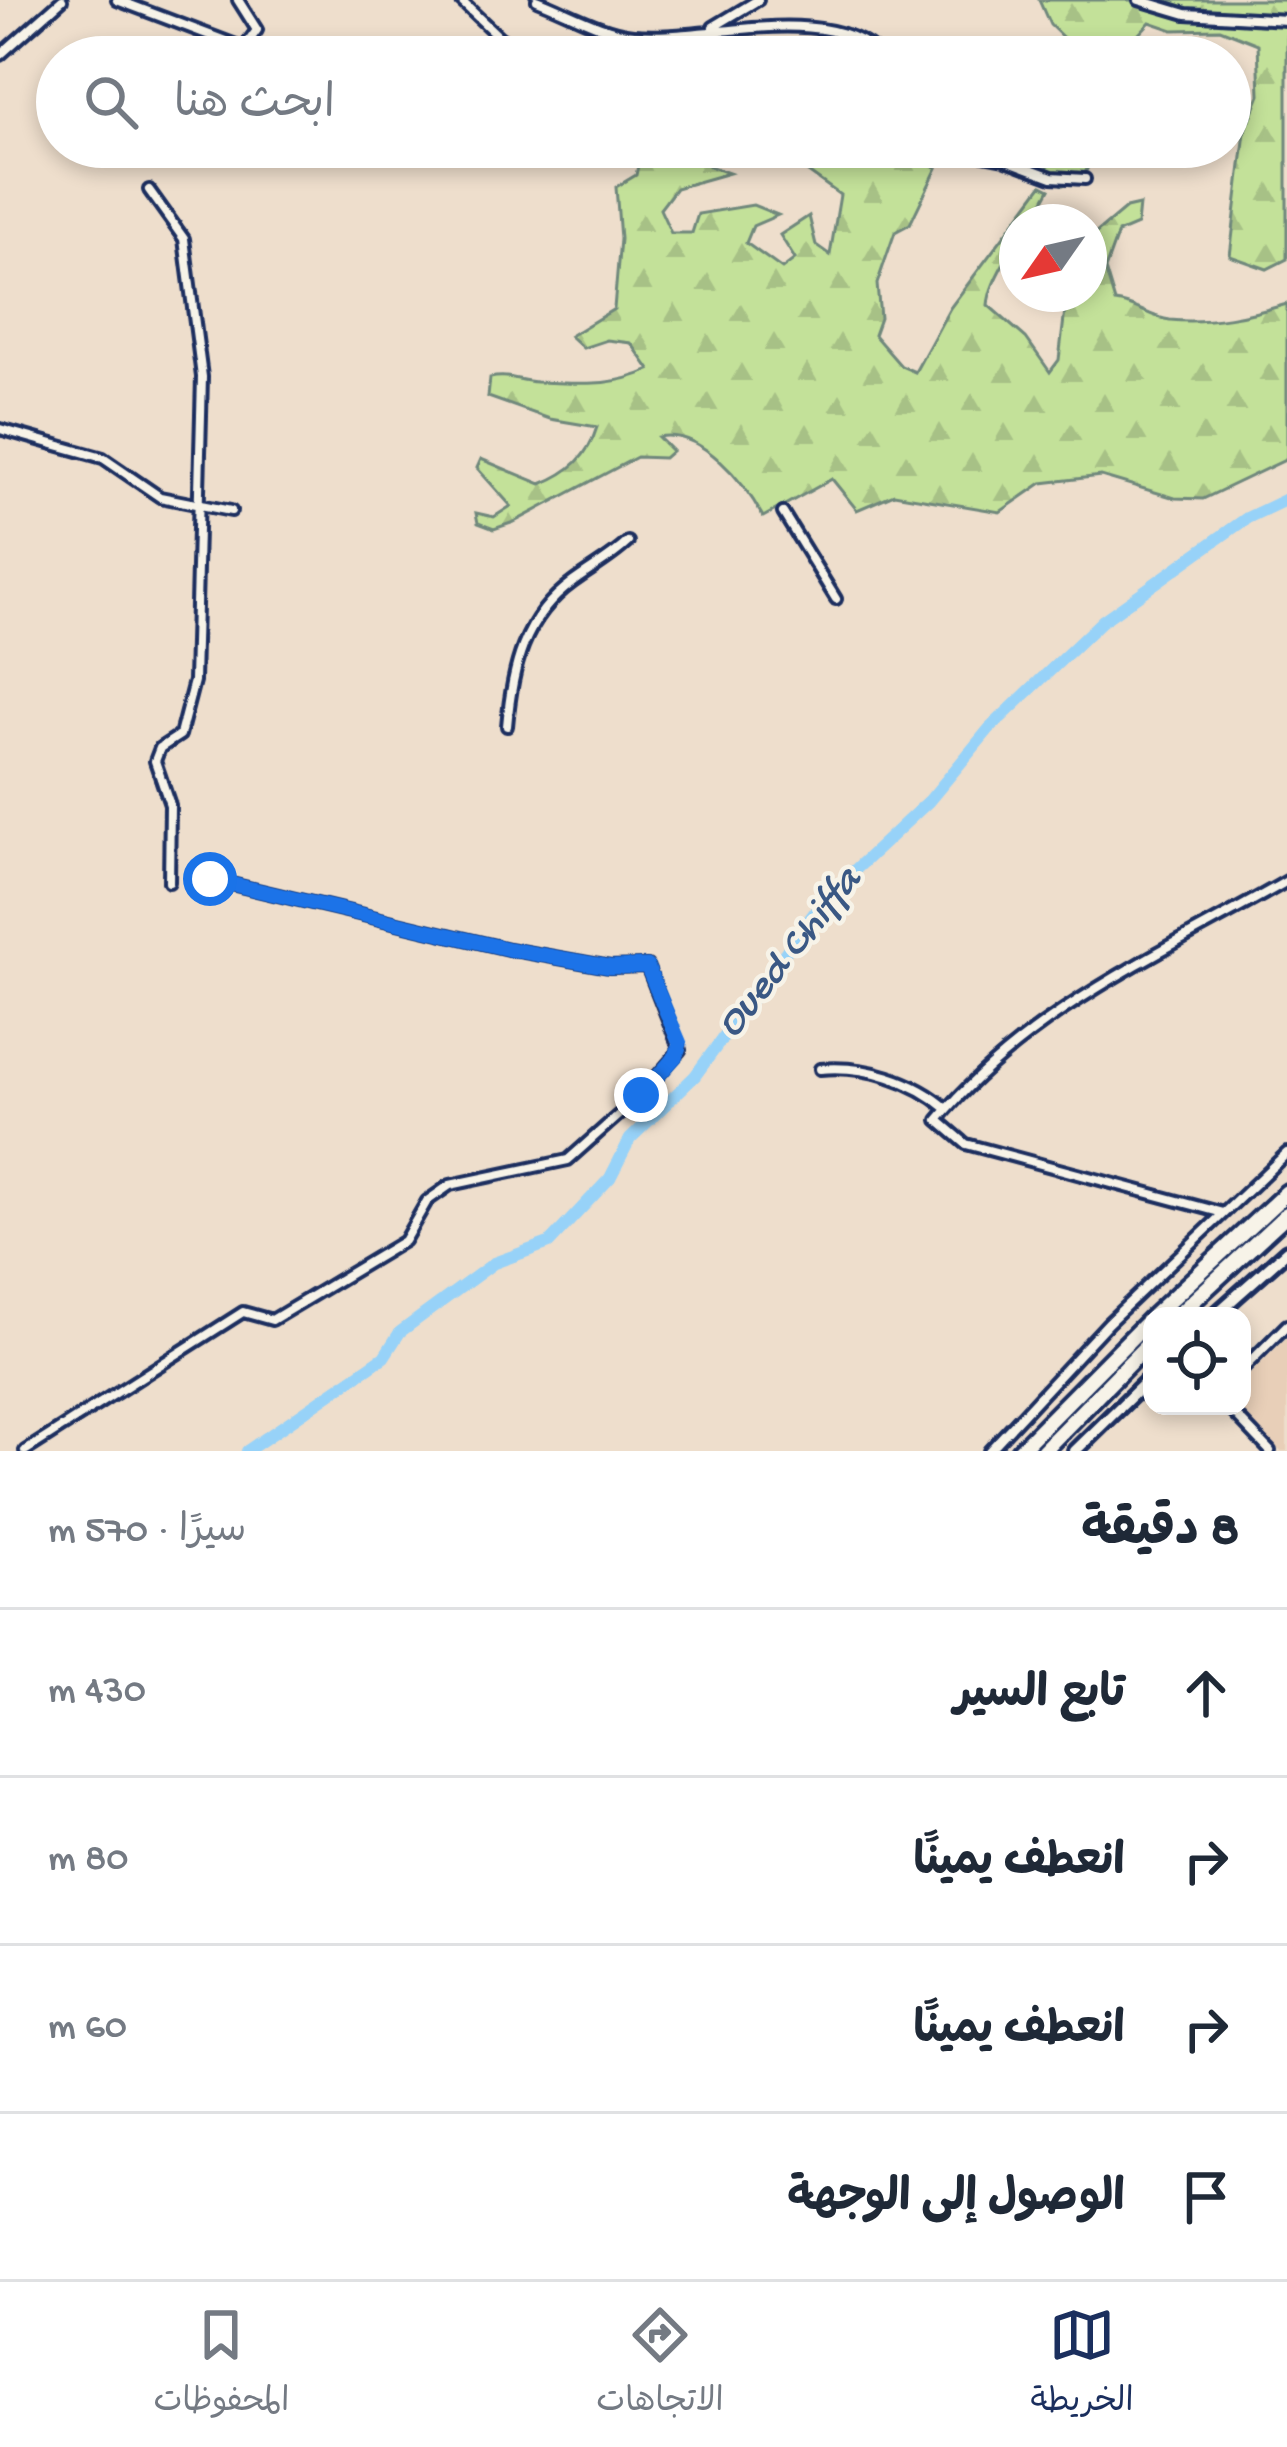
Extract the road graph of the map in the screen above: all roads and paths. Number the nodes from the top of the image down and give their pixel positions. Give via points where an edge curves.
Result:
1 (62, 0) edge
2 (117, 0) edge
3 (238, 0) edge
4 (460, 0) edge
5 (537, 0) edge
6 (758, 0) edge
7 (1138, 0) edge
8 (1287, 20) edge
9 (709, 29) junction
10 (212, 36) edge
11 (253, 36) edge
12 (498, 36) edge
13 (846, 36) edge
14 (0, 55) edge
15 (1028, 168) edge
16 (1085, 179) dead end
17 (149, 190) dead end
18 (0, 429) edge
19 (202, 509) junction
20 (231, 511) dead end
21 (783, 513) dead end
22 (628, 542) dead end
23 (836, 599) dead end
24 (507, 726) dead end
25 (196, 870) dead end
26 (1287, 881) edge
27 (169, 882) dead end
28 (820, 1069) dead end
29 (947, 1109) junction
30 (1287, 1153) edge
31 (1287, 1192) edge
32 (1223, 1214) junction
33 (1287, 1214) edge
34 (1287, 1251) edge
35 (1275, 1261) junction
36 (1287, 1272) edge
37 (1163, 1307) edge
38 (1188, 1307) edge
39 (1224, 1307) edge
40 (1287, 1325) edge
41 (1143, 1326) edge
42 (1143, 1349) edge
43 (1251, 1361) edge
44 (1143, 1385) edge
45 (1236, 1415) edge
46 (26, 1451) edge
47 (989, 1451) edge
48 (1019, 1451) edge
49 (1043, 1451) edge
50 (1075, 1451) edge
51 (1270, 1451) edge

1 - 14 street
2 - 10 street
3 - 11 street via 257,30
4 - 12 street
5 - 9 street via 631,35
6 - 9 street
7 - 8 street via 1186,14
9 - 13 street via 815,25
15 - 16 street
17 - 19 street via 184,239 202,377
18 - 19 street via 103,458 160,497
19 - 20 street
19 - 27 street via 194,681 180,735 155,761 170,805
21 - 23 street
22 - 24 street via 572,583 530,632 512,666
25 - 46 street via 508,949 647,966 680,1050 568,1160 450,1185 427,1201 404,1240 326,1292 272,1320 243,1312
26 - 29 street via 1057,1011
28 - 29 street via 845,1066 922,1087
29 - 32 street via 938,1120 966,1144
30 - 32 street
31 - 37 highway
32 - 47 street
33 - 38 highway
34 - 35 main road
35 - 36 street
35 - 39 main road
40 - 43 street
41 - 48 highway
42 - 49 highway
44 - 50 main road
45 - 51 street

